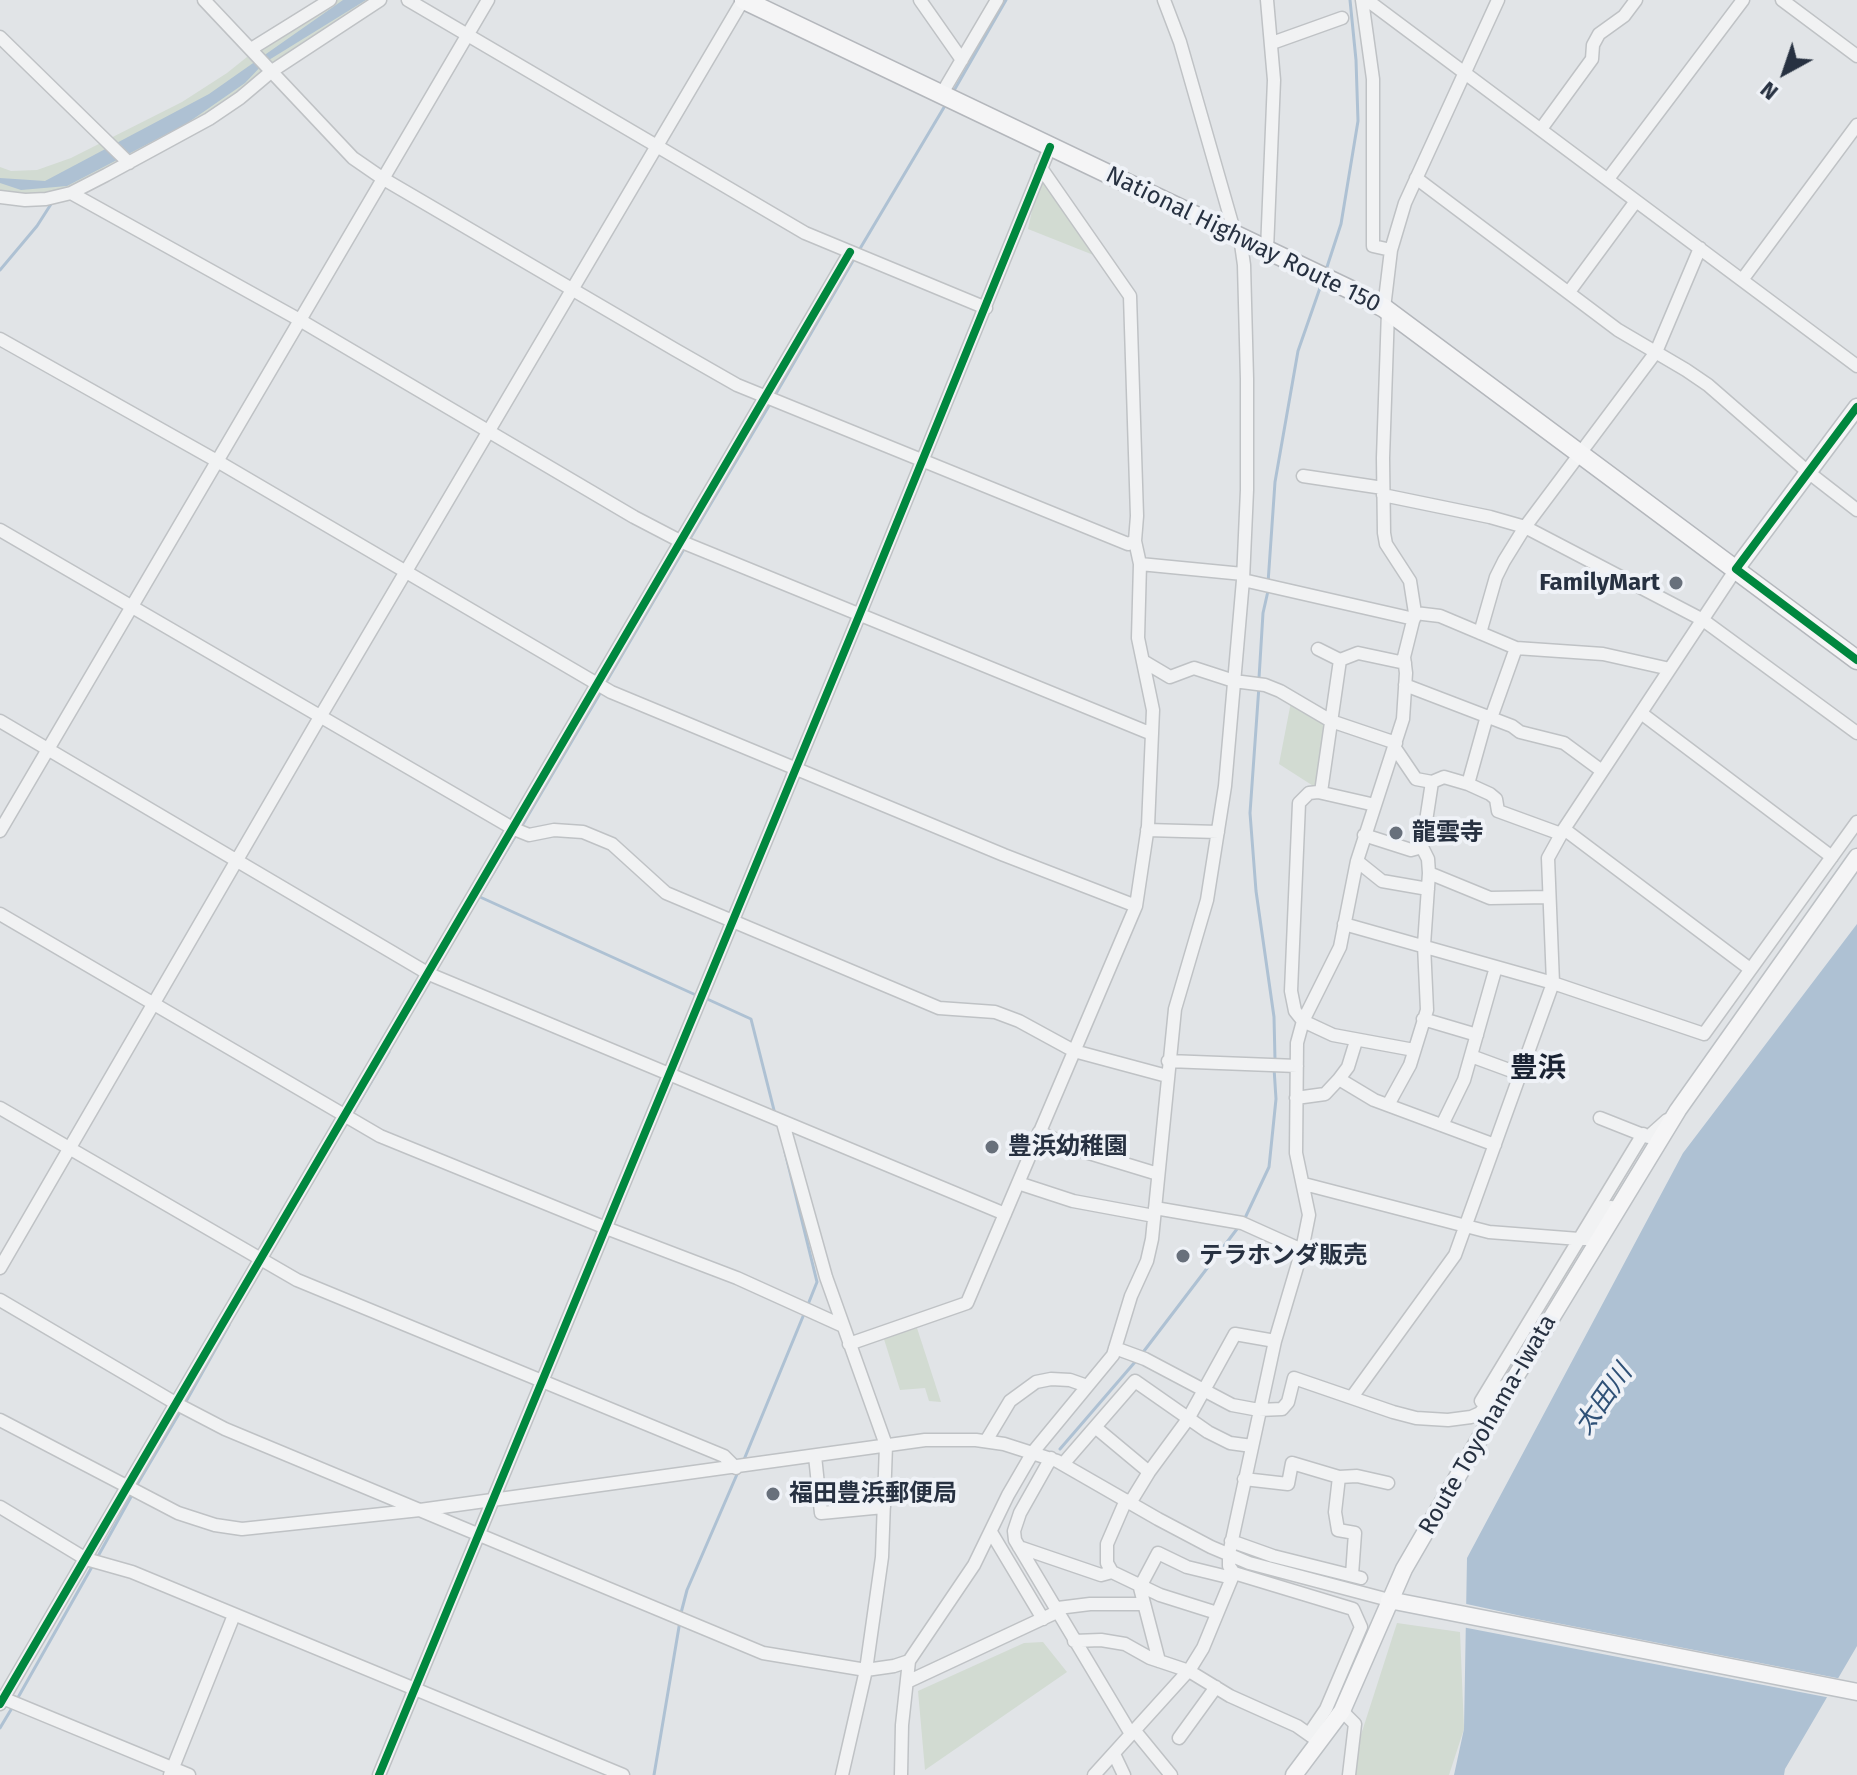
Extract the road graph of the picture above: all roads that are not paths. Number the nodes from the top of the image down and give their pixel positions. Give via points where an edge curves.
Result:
1 (204, 0) edge
2 (330, 0) edge
3 (380, 0) edge
4 (408, 0) edge
5 (488, 0) edge
6 (744, 0) edge
7 (920, 0) edge
8 (997, 0) edge
9 (1164, 0) edge
10 (1267, 0) edge
11 (1365, 0) edge
12 (1498, 0) edge
13 (1636, 0) edge
14 (1743, 0) edge
15 (1782, 0) edge
16 (1342, 18) dead end
17 (468, 36) junction
18 (0, 37) edge
19 (1272, 43) junction
20 (251, 49) junction
21 (1857, 56) edge
22 (962, 60) junction
23 (272, 71) junction
24 (1465, 73) junction
25 (941, 95) junction
26 (1857, 125) edge
27 (1541, 129) junction
28 (657, 145) junction
29 (1050, 147) junction
30 (129, 163) junction
31 (1041, 168) junction
32 (382, 178) junction
33 (1416, 178) junction
34 (1608, 179) junction
35 (71, 193) junction
36 (0, 197) edge
37 (1636, 201) junction
38 (1238, 236) junction
39 (1700, 248) junction
40 (1267, 250) junction
41 (1391, 250) junction
42 (850, 252) junction
43 (1742, 280) junction
44 (574, 290) junction
45 (1569, 292) junction
46 (986, 308) junction
47 (1386, 310) junction
48 (298, 319) junction
49 (0, 339) edge
50 (1656, 352) junction
51 (1857, 366) edge
52 (765, 396) junction
53 (1857, 407) edge
54 (489, 432) junction
55 (1580, 453) junction
56 (217, 461) junction
57 (923, 462) junction
58 (1808, 472) junction
59 (1303, 476) dead end
60 (1383, 492) junction
61 (1857, 510) edge
62 (1525, 527) junction
63 (0, 530) edge
64 (1135, 541) junction
65 (682, 542) junction
66 (1140, 564) junction
67 (1736, 569) junction
68 (406, 574) junction
69 (1243, 577) junction
70 (131, 605) junction
71 (859, 616) junction
72 (1414, 616) junction
73 (1703, 620) junction
74 (1480, 633) junction
75 (1516, 648) junction
76 (1318, 649) dead end
77 (1340, 660) junction
78 (1857, 660) edge
79 (1143, 661) junction
80 (1405, 663) junction
81 (1670, 669) junction
82 (1234, 681) junction
83 (597, 685) junction
84 (1405, 685) junction
85 (1641, 713) junction
86 (320, 717) junction
87 (1489, 717) junction
88 (0, 721) edge
89 (1331, 721) junction
90 (1857, 733) edge
91 (1152, 734) junction
92 (1396, 746) junction
93 (48, 749) junction
94 (795, 769) junction
95 (1602, 771) junction
96 (1432, 782) junction
97 (1468, 784) junction
98 (1321, 792) junction
99 (1375, 805) junction
100 (1857, 822) edge
101 (514, 829) junction
102 (1147, 830) junction
103 (0, 831) edge
104 (1563, 831) junction
105 (1218, 832) junction
106 (1364, 835) junction
107 (1422, 847) junction
108 (1832, 857) junction
109 (1857, 857) edge
110 (238, 861) junction
111 (1357, 861) junction
112 (1429, 873) junction
113 (1428, 889) junction
114 (1549, 897) junction
115 (1136, 906) junction
116 (0, 914) edge
117 (732, 921) junction
118 (1344, 924) junction
119 (1424, 945) junction
120 (1496, 967) junction
121 (1750, 969) junction
122 (429, 974) junction
123 (1553, 983) junction
124 (154, 1004) junction
125 (1423, 1019) junction
126 (1303, 1021) junction
127 (1477, 1035) junction
128 (1356, 1041) junction
129 (1414, 1050) junction
130 (1074, 1051) junction
131 (1471, 1056) junction
132 (1168, 1061) junction
133 (1297, 1066) junction
134 (1520, 1074) junction
135 (668, 1075) junction
136 (1167, 1076) junction
137 (1339, 1079) junction
138 (1296, 1098) junction
139 (1388, 1105) junction
140 (0, 1108) edge
141 (1678, 1110) junction
142 (346, 1115) junction
143 (1600, 1118) dead end
144 (783, 1123) junction
145 (1442, 1125) junction
146 (1039, 1132) junction
147 (1643, 1134) junction
148 (1495, 1145) junction
149 (70, 1148) junction
150 (1158, 1174) junction
151 (1018, 1183) junction
152 (1304, 1184) junction
153 (1630, 1188) junction
154 (1155, 1212) junction
155 (1005, 1214) junction
156 (1466, 1226) junction
157 (606, 1228) junction
158 (1579, 1239) junction
159 (1302, 1250) junction
160 (262, 1260) junction
161 (0, 1268) edge
162 (1573, 1283) junction
163 (1546, 1291) junction
164 (0, 1300) edge
165 (843, 1326) junction
166 (1275, 1341) junction
167 (849, 1344) junction
168 (1115, 1348) junction
169 (1513, 1381) junction
170 (542, 1383) junction
171 (1087, 1386) junction
172 (1203, 1391) junction
173 (1352, 1397) junction
174 (177, 1404) junction
175 (1259, 1410) junction
176 (1471, 1417) junction
177 (1188, 1419) junction
178 (0, 1420) edge
179 (1095, 1427) junction
180 (986, 1441) junction
181 (886, 1445) junction
182 (1252, 1446) junction
183 (1033, 1452) junction
184 (815, 1456) junction
185 (1057, 1461) junction
186 (736, 1468) junction
187 (1149, 1472) junction
188 (1339, 1477) junction
189 (1244, 1479) junction
190 (1388, 1483) dead end
191 (129, 1488) junction
192 (494, 1500) junction
193 (1128, 1502) junction
194 (0, 1507) edge
195 (884, 1507) junction
196 (420, 1510) junction
197 (991, 1532) junction
198 (480, 1534) junction
199 (1019, 1547) junction
200 (1230, 1548) junction
201 (86, 1559) junction
202 (1112, 1572) junction
203 (1233, 1576) junction
204 (1140, 1584) junction
205 (1389, 1600) junction
206 (1143, 1604) junction
207 (1058, 1610) junction
208 (1217, 1613) junction
209 (234, 1615) junction
210 (1043, 1619) junction
211 (1074, 1641) junction
212 (909, 1661) junction
213 (1159, 1661) junction
214 (866, 1670) junction
215 (1189, 1671) junction
216 (907, 1682) junction
217 (1216, 1687) junction
218 (415, 1690) junction
219 (1857, 1692) edge
220 (1, 1700) edge
221 (1342, 1711) junction
222 (1133, 1733) junction
223 (1179, 1738) dead end
224 (1314, 1738) junction
225 (1114, 1754) junction
226 (172, 1772) edge
227 (189, 1775) edge
228 (379, 1775) edge
229 (623, 1775) edge
230 (842, 1775) edge
231 (901, 1775) edge
232 (1094, 1775) edge
233 (1124, 1775) edge
234 (1171, 1775) edge
235 (1294, 1775) edge
236 (1349, 1775) edge

1 - 20 street
2 - 20 street
3 - 23 street
4 - 17 street
5 - 17 street
6 - 25 highway, National Highway Route 150
6 - 28 street
7 - 22 street
8 - 22 street
9 - 38 street
10 - 19 street
11 - 24 street
11 - 41 street via 1373,79 1373,246
12 - 24 street
13 - 27 street via 1599,34 1592,59
14 - 34 street
15 - 21 street
16 - 19 street
17 - 28 street
17 - 32 street
18 - 30 street
19 - 40 street
20 - 23 street
22 - 25 street
23 - 30 street via 209,119
23 - 32 street via 353,158
24 - 27 street
24 - 33 street
25 - 29 highway, National Highway Route 150
26 - 43 street
27 - 34 street
28 - 42 street via 805,233
28 - 44 street
29 - 31 street
29 - 38 highway, National Highway Route 150
30 - 35 street
31 - 46 street
31 - 64 street via 1130,296
32 - 44 street
32 - 48 street
33 - 41 street
33 - 45 street
34 - 37 street
35 - 36 street via 46,199
35 - 48 street
37 - 39 street
37 - 45 street
38 - 40 highway, National Highway Route 150
38 - 69 street via 1244,265 1247,379
39 - 43 street
39 - 50 street
40 - 47 highway, National Highway Route 150
41 - 47 street
42 - 46 street
42 - 52 street
43 - 51 street
44 - 52 street
44 - 54 street
45 - 50 street
46 - 57 street
47 - 55 highway, National Highway Route 150
47 - 60 street
48 - 54 street
48 - 56 street
49 - 56 street
50 - 55 street
50 - 58 street via 1708,385
52 - 57 street
52 - 65 street
53 - 58 main road
54 - 65 street
54 - 68 street
55 - 62 street
55 - 67 highway, National Highway Route 150
56 - 68 street
56 - 70 street
57 - 64 street via 1128,544
57 - 71 street
58 - 61 street
58 - 67 main road
59 - 60 street
60 - 62 street
60 - 72 street via 1386,544 1410,581
62 - 73 street
62 - 74 street via 1496,577
63 - 70 street
64 - 66 street
65 - 71 street
65 - 83 street
66 - 69 street
66 - 79 street via 1138,638
67 - 73 street
67 - 78 highway, National Highway Route 150
68 - 83 street
68 - 86 street
69 - 72 street
69 - 82 street
70 - 86 street
70 - 93 street
71 - 91 street
71 - 94 street
72 - 74 street via 1440,616
72 - 80 street
73 - 81 street
73 - 90 street
74 - 75 street
75 - 81 street via 1603,654
75 - 87 street
76 - 77 street
77 - 80 street via 1358,653
77 - 89 street
79 - 82 street via 1170,677 1194,668
79 - 91 street
80 - 84 street
81 - 85 street
82 - 89 street via 1280,691
82 - 105 street
83 - 94 street
83 - 101 street
84 - 87 street
84 - 92 street
85 - 95 street
85 - 108 street
86 - 101 street
86 - 110 street
87 - 95 street via 1520,732 1564,743
87 - 97 street
88 - 93 street
89 - 92 street
89 - 98 street
91 - 102 street
92 - 96 street via 1416,779
92 - 99 street
93 - 103 street
93 - 110 street
94 - 115 street
94 - 117 street
95 - 104 street
96 - 97 street via 1444,777
96 - 107 street
97 - 104 street via 1496,799 1498,811
98 - 99 street
98 - 126 street via 1309,793 1299,803 1291,991
99 - 106 street
100 - 108 street
101 - 117 street via 529,835 583,832 612,844 666,893
101 - 122 street
102 - 105 street
102 - 115 street
104 - 114 street via 1548,858
104 - 121 street
105 - 132 street via 1207,900 1175,1009
106 - 107 street via 1411,850
106 - 111 street
107 - 112 street
108 - 121 street
109 - 141 main road, Route Toyohama-Iwata
110 - 122 street
110 - 124 street
111 - 113 street via 1382,881
111 - 118 street
112 - 113 street
112 - 114 street via 1490,898
113 - 119 street
114 - 123 street
115 - 130 street
116 - 124 street
117 - 130 street via 939,1008 995,1012
117 - 135 street
118 - 119 street
118 - 126 street via 1340,947
119 - 120 street
119 - 125 street
120 - 123 street
120 - 127 street
121 - 123 street via 1704,1034
122 - 135 street
122 - 142 street
123 - 134 street
124 - 142 street
124 - 149 street
125 - 127 street
125 - 129 street
126 - 128 street
126 - 133 street
127 - 131 street
128 - 129 street
128 - 137 street
129 - 139 street
130 - 136 street
130 - 146 street
131 - 134 street
131 - 145 street
132 - 133 street
132 - 136 street
133 - 138 street
134 - 148 street
135 - 144 street
135 - 157 street
136 - 150 street
137 - 138 street via 1325,1094
137 - 139 street
138 - 152 street via 1296,1153
139 - 145 street
140 - 149 street
141 - 147 street via 1650,1136
141 - 153 main road, Route Toyohama-Iwata
142 - 157 street via 380,1136
142 - 160 street
143 - 147 street
144 - 155 street
144 - 165 street
145 - 148 street
146 - 150 street
146 - 151 street
147 - 158 street
148 - 156 street
149 - 160 street
149 - 161 street
150 - 154 street
151 - 154 street via 1073,1201
151 - 155 street
152 - 156 street
152 - 159 street via 1309,1215
153 - 158 street via 1587,1239
153 - 162 main road, Route Toyohama-Iwata
154 - 159 street via 1242,1223
154 - 168 street via 1147,1261
155 - 167 street via 967,1303
156 - 158 street
156 - 173 street via 1455,1255
157 - 165 street
157 - 170 street
158 - 163 street
159 - 166 street
160 - 170 street via 297,1280
160 - 174 street
162 - 163 street via 1552,1296
162 - 169 main road, Route Toyohama-Iwata
163 - 176 street
164 - 174 street
165 - 167 street
166 - 172 street via 1235,1334
166 - 175 street
167 - 181 street
168 - 171 street
168 - 172 street
169 - 176 street
169 - 205 main road, Route Toyohama-Iwata
170 - 186 street via 724,1456
170 - 192 street
171 - 180 street via 1070,1380 1036,1382 1010,1401
171 - 183 street
172 - 175 street
172 - 177 street
173 - 175 street via 1294,1378 1282,1409
173 - 176 street via 1416,1418
174 - 191 street
174 - 196 street
175 - 182 street
177 - 179 street via 1135,1381
177 - 182 street via 1230,1443
177 - 187 street
178 - 191 street
179 - 185 street
179 - 187 street
180 - 181 street
180 - 183 street
181 - 184 street
181 - 195 street
182 - 189 street
183 - 185 street
183 - 197 street
184 - 186 street
184 - 195 street via 821,1513
185 - 193 street
185 - 199 street via 1020,1513 1014,1531
186 - 192 street
187 - 193 street
188 - 189 street via 1292,1463 1288,1484
188 - 190 street
188 - 200 street via 1338,1530 1355,1533 1356,1577
189 - 200 street
191 - 196 street via 178,1513 242,1529
191 - 201 street
192 - 196 street
192 - 198 street
193 - 200 street
193 - 202 street via 1107,1544
194 - 201 street
195 - 214 street
196 - 198 street
197 - 210 street
197 - 212 street
198 - 214 street via 763,1653
198 - 218 street
199 - 202 street via 1101,1575
199 - 207 street
200 - 203 street
200 - 205 street via 1297,1578
201 - 209 street via 132,1572
201 - 220 street
202 - 204 street
203 - 204 street via 1187,1567 1158,1553
203 - 208 street
203 - 224 street via 1353,1609 1361,1627
204 - 206 street
204 - 208 street
205 - 219 main road
205 - 221 main road, Route Toyohama-Iwata
206 - 207 street
206 - 213 street
207 - 210 street
207 - 211 street
208 - 215 street
209 - 218 street
209 - 226 street
210 - 216 street
211 - 213 street via 1125,1644
211 - 222 street
212 - 214 street
212 - 216 street
213 - 215 street
214 - 230 street
215 - 217 street
215 - 222 street
216 - 231 street
217 - 223 street
217 - 224 street
218 - 228 street
218 - 229 street
220 - 226 street
221 - 224 main road, Route Toyohama-Iwata
221 - 236 street via 1355,1724
222 - 225 street
222 - 234 street
224 - 235 main road, Route Toyohama-Iwata
225 - 232 street
225 - 233 street
226 - 227 street

